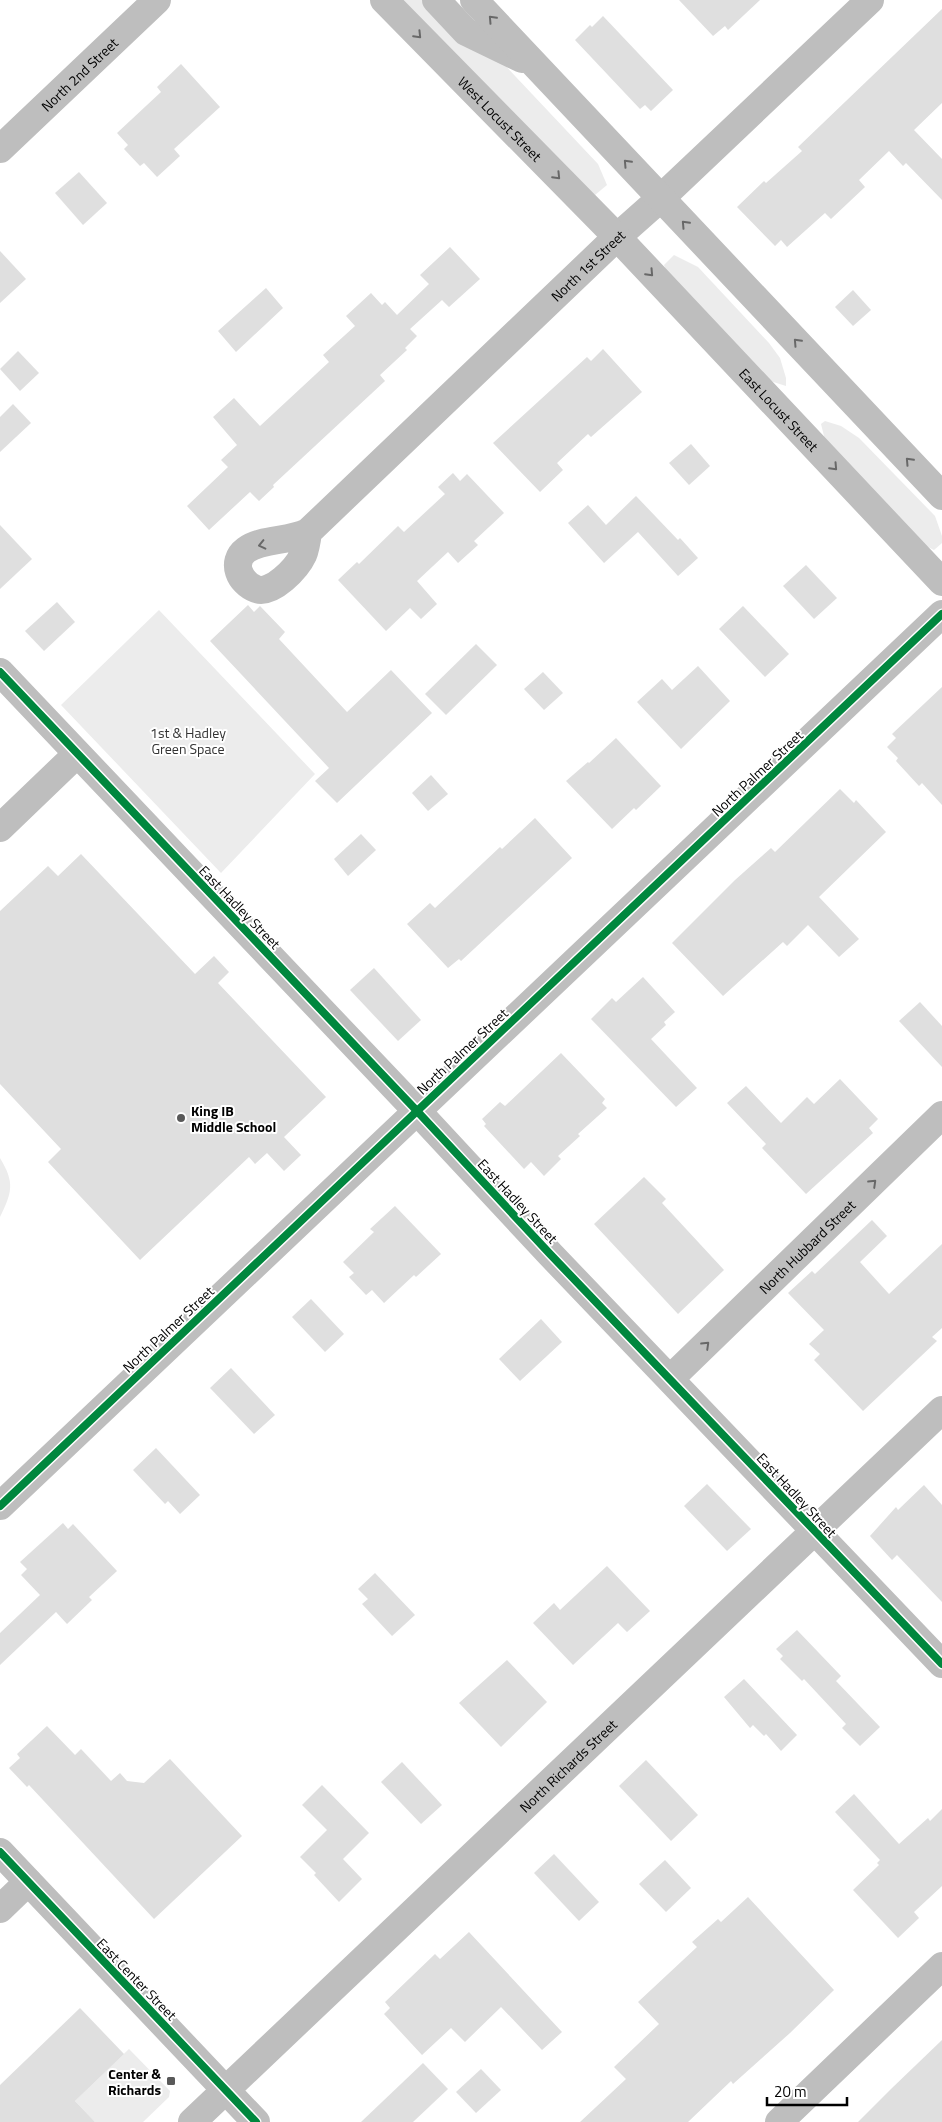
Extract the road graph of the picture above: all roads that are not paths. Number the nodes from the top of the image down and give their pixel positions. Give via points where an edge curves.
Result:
1 (157, 0) edge
2 (384, 0) edge
3 (436, 0) edge
4 (474, 0) edge
5 (870, 0) edge
6 (537, 67) junction
7 (0, 149) edge
8 (661, 198) junction
9 (617, 237) junction
10 (942, 496) edge
11 (308, 532) dead end
12 (942, 582) edge
13 (942, 614) edge
14 (0, 672) edge
15 (78, 754) junction
16 (0, 828) edge
17 (417, 1111) junction
18 (942, 1115) edge
19 (671, 1378) junction
20 (942, 1410) edge
21 (0, 1506) edge
22 (813, 1531) junction
23 (942, 1664) edge
24 (0, 1852) edge
25 (28, 1882) junction
26 (0, 1909) edge
27 (942, 1966) edge
28 (226, 2090) junction
29 (192, 2122) edge
30 (256, 2122) edge
31 (779, 2122) edge

1 - 7 street, North 2nd Street
2 -> 9 street, West Locust Street
3 - 6 street via 466,32
6 -> 4 street
5 - 8 street, North 1st Street
8 -> 6 street
8 - 9 street, North 1st Street
10 -> 8 street
9 - 11 street, North 1st Street
9 -> 12 street, East Locust Street
13 - 17 street, North Palmer Street
14 - 15 street, East Hadley Street
15 - 16 street
15 - 17 street, East Hadley Street
17 - 19 street, East Hadley Street
17 - 21 street, North Palmer Street
19 -> 18 street, North Hubbard Street
19 - 22 street, East Hadley Street
20 - 22 street, North Richards Street
22 - 23 street, East Hadley Street
22 - 28 street, North Richards Street
24 - 25 street, East Center Street
25 - 26 street
25 - 28 street, East Center Street
27 - 31 street
28 - 29 street, North Richards Street
28 - 30 street, East Center Street

